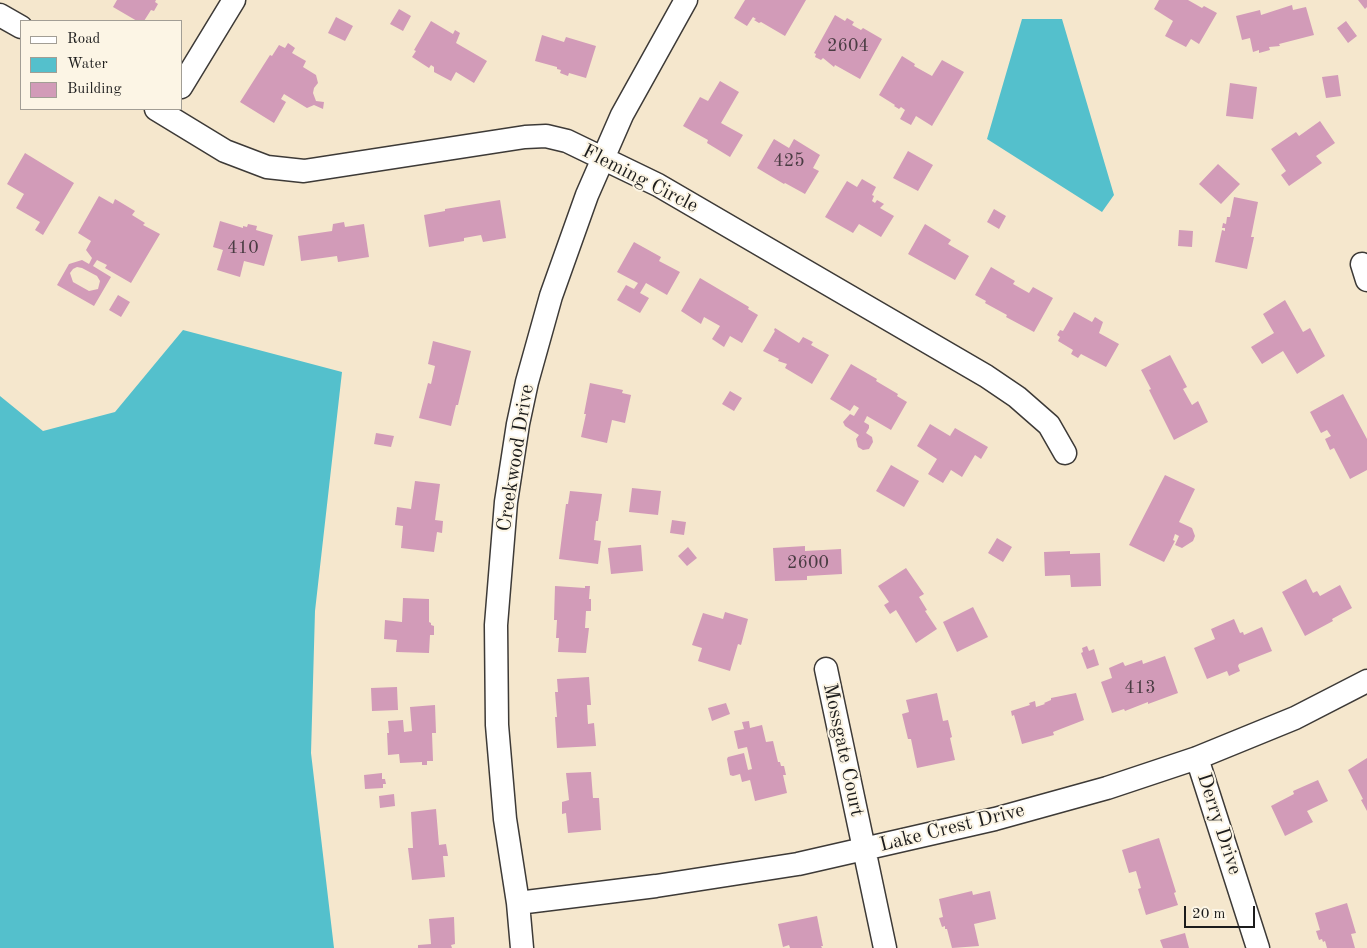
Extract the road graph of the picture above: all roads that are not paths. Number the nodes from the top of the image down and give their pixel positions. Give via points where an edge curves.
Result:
1 (234, 0) edge
2 (686, 0) edge
3 (0, 15) edge
4 (20, 27) edge
5 (182, 85) edge
6 (163, 111) edge
7 (603, 159) junction
8 (1065, 453) dead end
9 (826, 669) dead end
10 (1367, 682) edge
11 (1197, 758) junction
12 (864, 850) junction
13 (518, 903) junction
14 (522, 948) edge
15 (884, 948) edge
16 (1258, 948) edge

1 - 5 street
2 - 7 street, Creekwood Drive via 622,115
3 - 4 street
6 - 7 street, Fleming Circle via 225,151 267,168 304,171 546,136 567,141
7 - 8 street, Fleming Circle via 658,186 986,376 1049,425
7 - 13 street, Creekwood Drive via 551,296 527,382 506,502 496,625 497,725 505,819
9 - 12 street, Mossgate Court
10 - 11 street, Lake Crest Drive via 1295,718
11 - 12 street, Lake Crest Drive via 1107,788 995,819
11 - 16 street, Derry Drive
12 - 13 street, Lake Crest Drive via 721,877
12 - 15 street, Mossgate Court
13 - 14 street, Creekwood Drive

